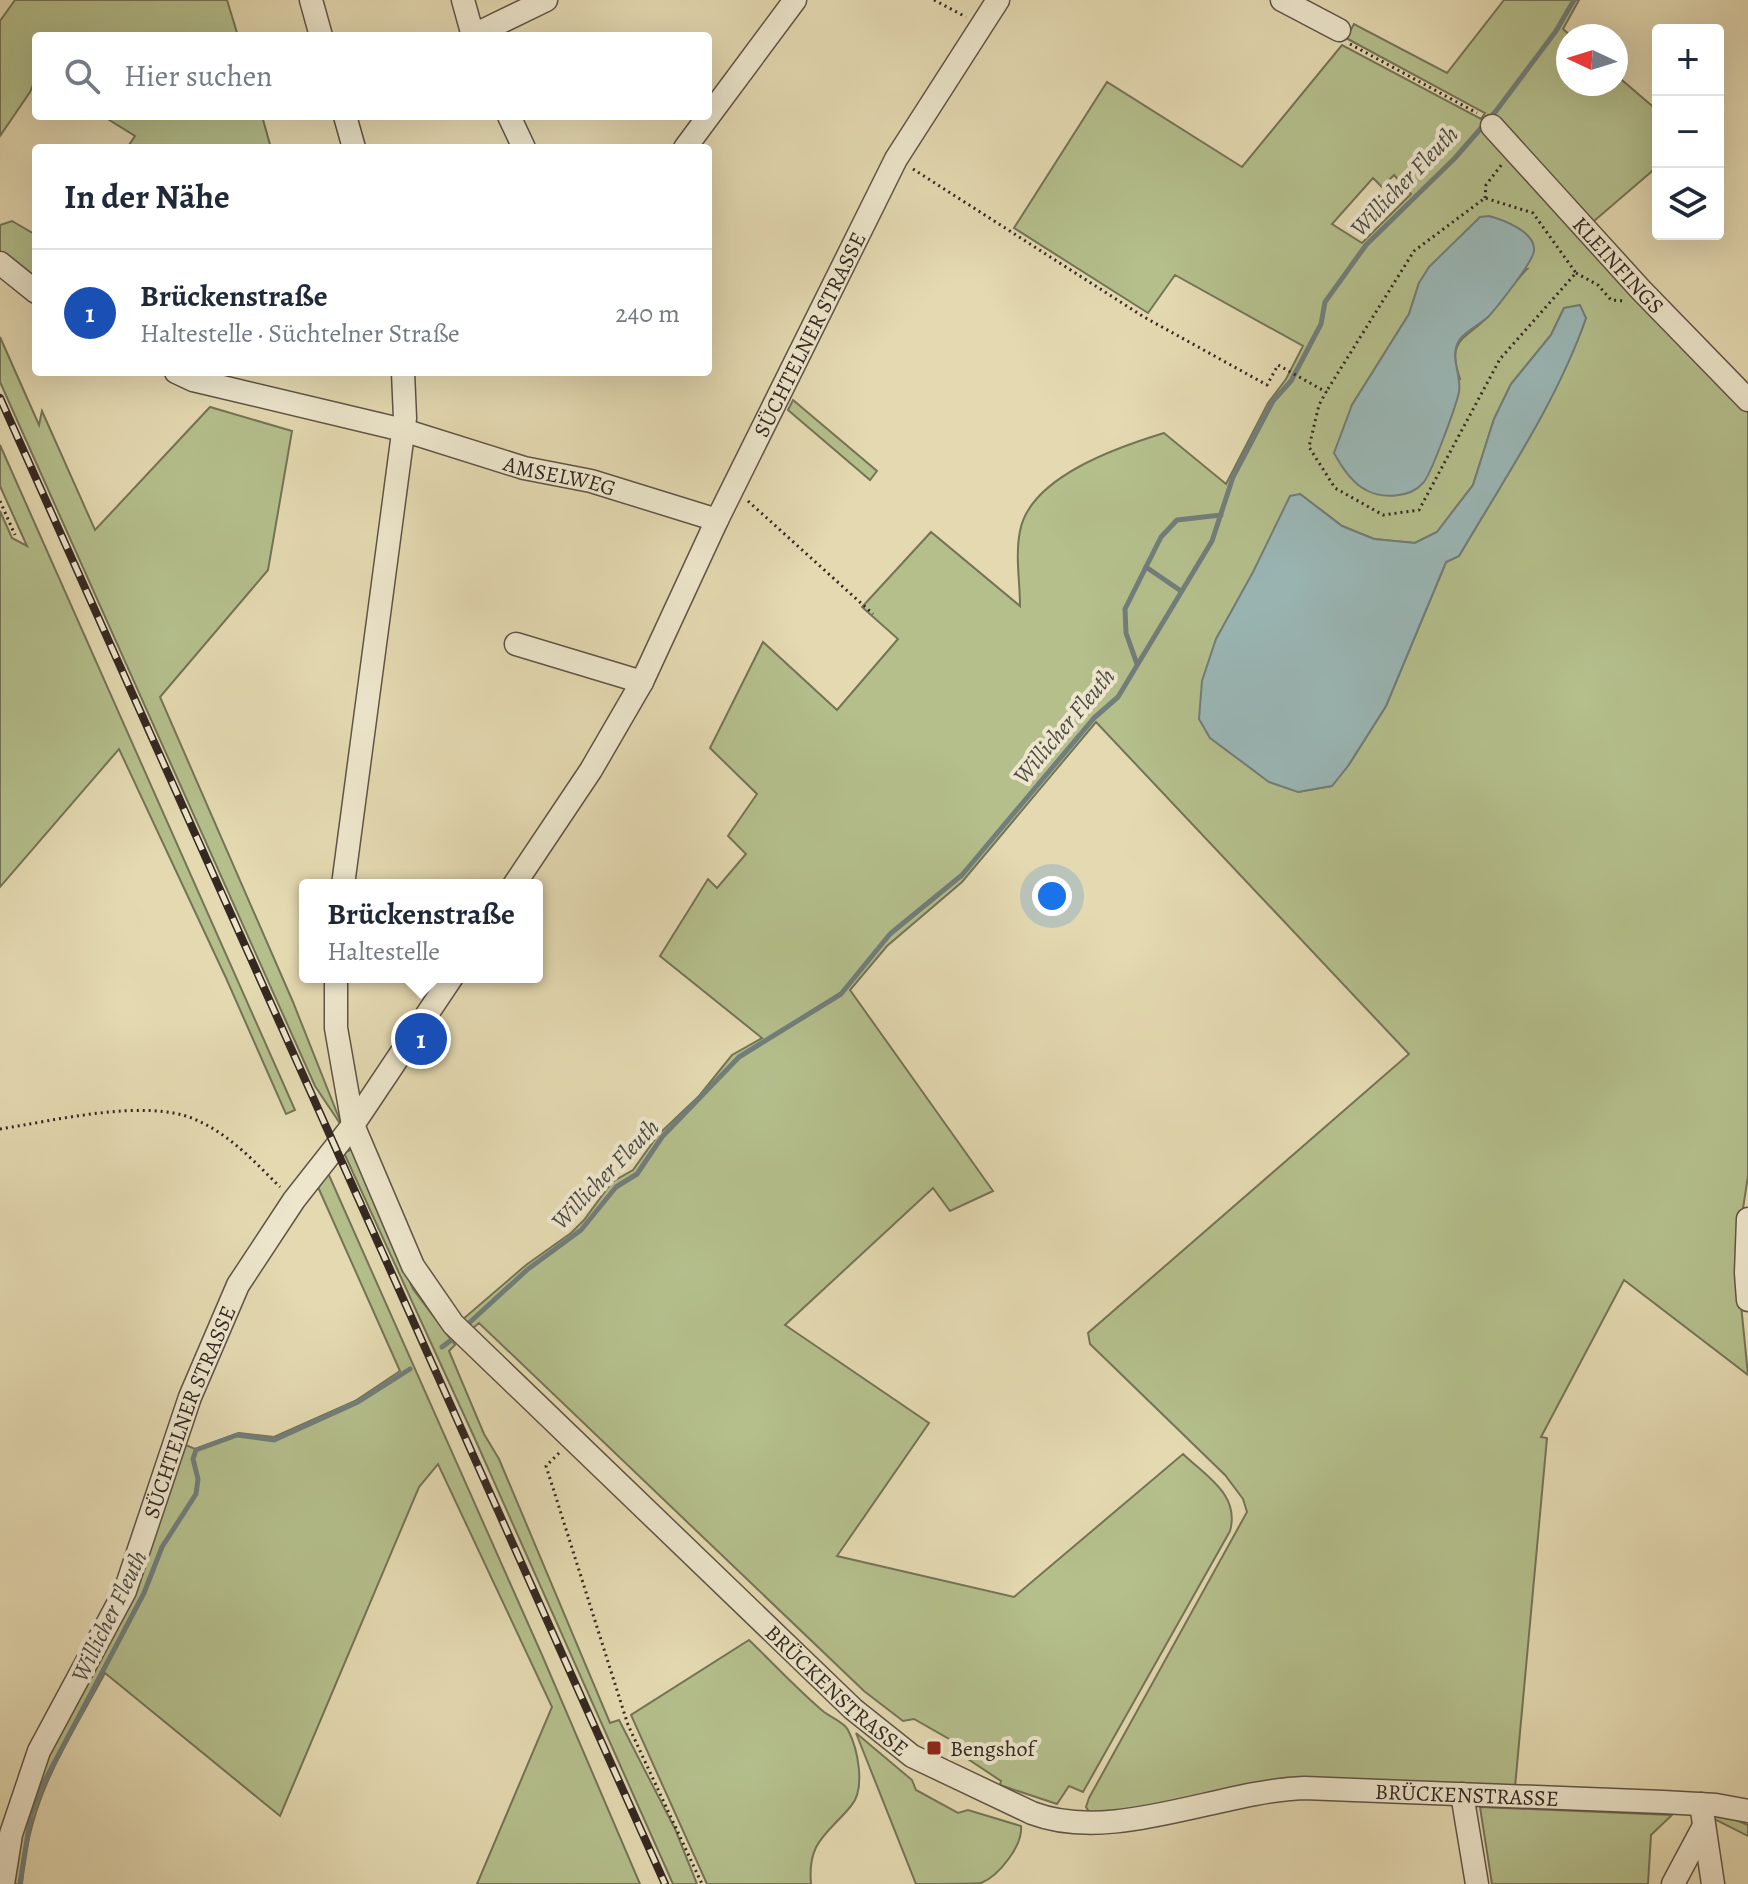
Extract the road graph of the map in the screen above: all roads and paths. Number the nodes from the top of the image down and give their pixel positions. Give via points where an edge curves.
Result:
1 (311, 0) edge
2 (463, 0) edge
3 (546, 0) edge
4 (795, 0) edge
5 (934, 0) edge
6 (998, 0) edge
7 (1282, 0) edge
8 (982, 25) junction
9 (1339, 30) joint
10 (320, 32) edge
11 (472, 32) edge
12 (481, 32) edge
13 (712, 112) edge
14 (346, 120) edge
15 (511, 120) edge
16 (706, 120) edge
17 (1487, 121) joint
18 (353, 144) edge
19 (522, 144) edge
20 (688, 144) edge
21 (1517, 152) junction
22 (896, 159) junction
23 (1485, 198) junction
24 (0, 263) edge
25 (1576, 273) junction
26 (32, 289) edge
27 (1641, 290) junction
28 (184, 376) edge
29 (403, 376) edge
30 (1326, 392) junction
31 (1748, 400) edge
32 (403, 430) junction
33 (733, 488) junction
34 (0, 501) edge
35 (717, 520) junction
36 (15, 535) dead end
37 (873, 614) dead end
38 (516, 644) dead end
39 (642, 682) junction
40 (344, 879) edge
41 (518, 879) edge
42 (336, 983) edge
43 (448, 983) edge
44 (353, 1125) junction
45 (0, 1129) edge
46 (294, 1200) junction
47 (1748, 1219) edge
48 (1748, 1300) edge
49 (572, 1439) junction
50 (1462, 1794) junction
51 (1748, 1811) edge
52 (1703, 1815) junction
53 (3, 1884) edge
54 (702, 1884) edge
55 (1477, 1884) edge
56 (1673, 1884) edge
57 (1713, 1884) edge

1 - 10 street
2 - 11 street
3 - 12 street
4 - 13 street
5 - 8 path
6 - 8 street, SÜCHTELNER STRASSE
7 - 9 street
8 - 22 street, SÜCHTELNER STRASSE
9 - 17 path via 1347,42
14 - 18 street
15 - 19 street
16 - 20 street
17 - 21 street, KLEINFINGS
21 - 23 path via 1486,185
21 - 27 street, KLEINFINGS
22 - 30 path via 1144,317 1267,385 1278,365
22 - 33 street, SÜCHTELNER STRASSE
23 - 25 path via 1533,213
23 - 30 path via 1414,251
24 - 26 street
25 - 27 path via 1615,301 1628,300
25 - 30 path via 1500,359 1419,510 1383,515 1335,488 1309,447
27 - 31 street, KLEINFINGS
28 - 32 street, AMSELWEG
29 - 32 street
32 - 35 street, AMSELWEG
32 - 40 street
33 - 35 street, SÜCHTELNER STRASSE
33 - 37 path
34 - 36 path
35 - 39 street, SÜCHTELNER STRASSE
38 - 39 street
39 - 41 street, SÜCHTELNER STRASSE
42 - 44 street, BRÜCKENSTRASSE via 336,1028
43 - 44 street, SÜCHTELNER STRASSE
44 - 46 street, SÜCHTELNER STRASSE
44 - 49 street, BRÜCKENSTRASSE via 413,1266 453,1324
45 - 46 path via 163,1110 194,1119 242,1149
46 - 53 street, SÜCHTELNER STRASSE via 238,1285 190,1397 125,1591 39,1751 11,1834
47 - 48 street
49 - 50 street, BRÜCKENSTRASSE via 853,1709 912,1756 1032,1813 1072,1821 1114,1821 1292,1789
49 - 54 path via 546,1466 628,1725
50 - 52 street, BRÜCKENSTRASSE
50 - 55 street
51 - 52 street, BRÜCKENSTRASSE
52 - 56 street
52 - 57 street

